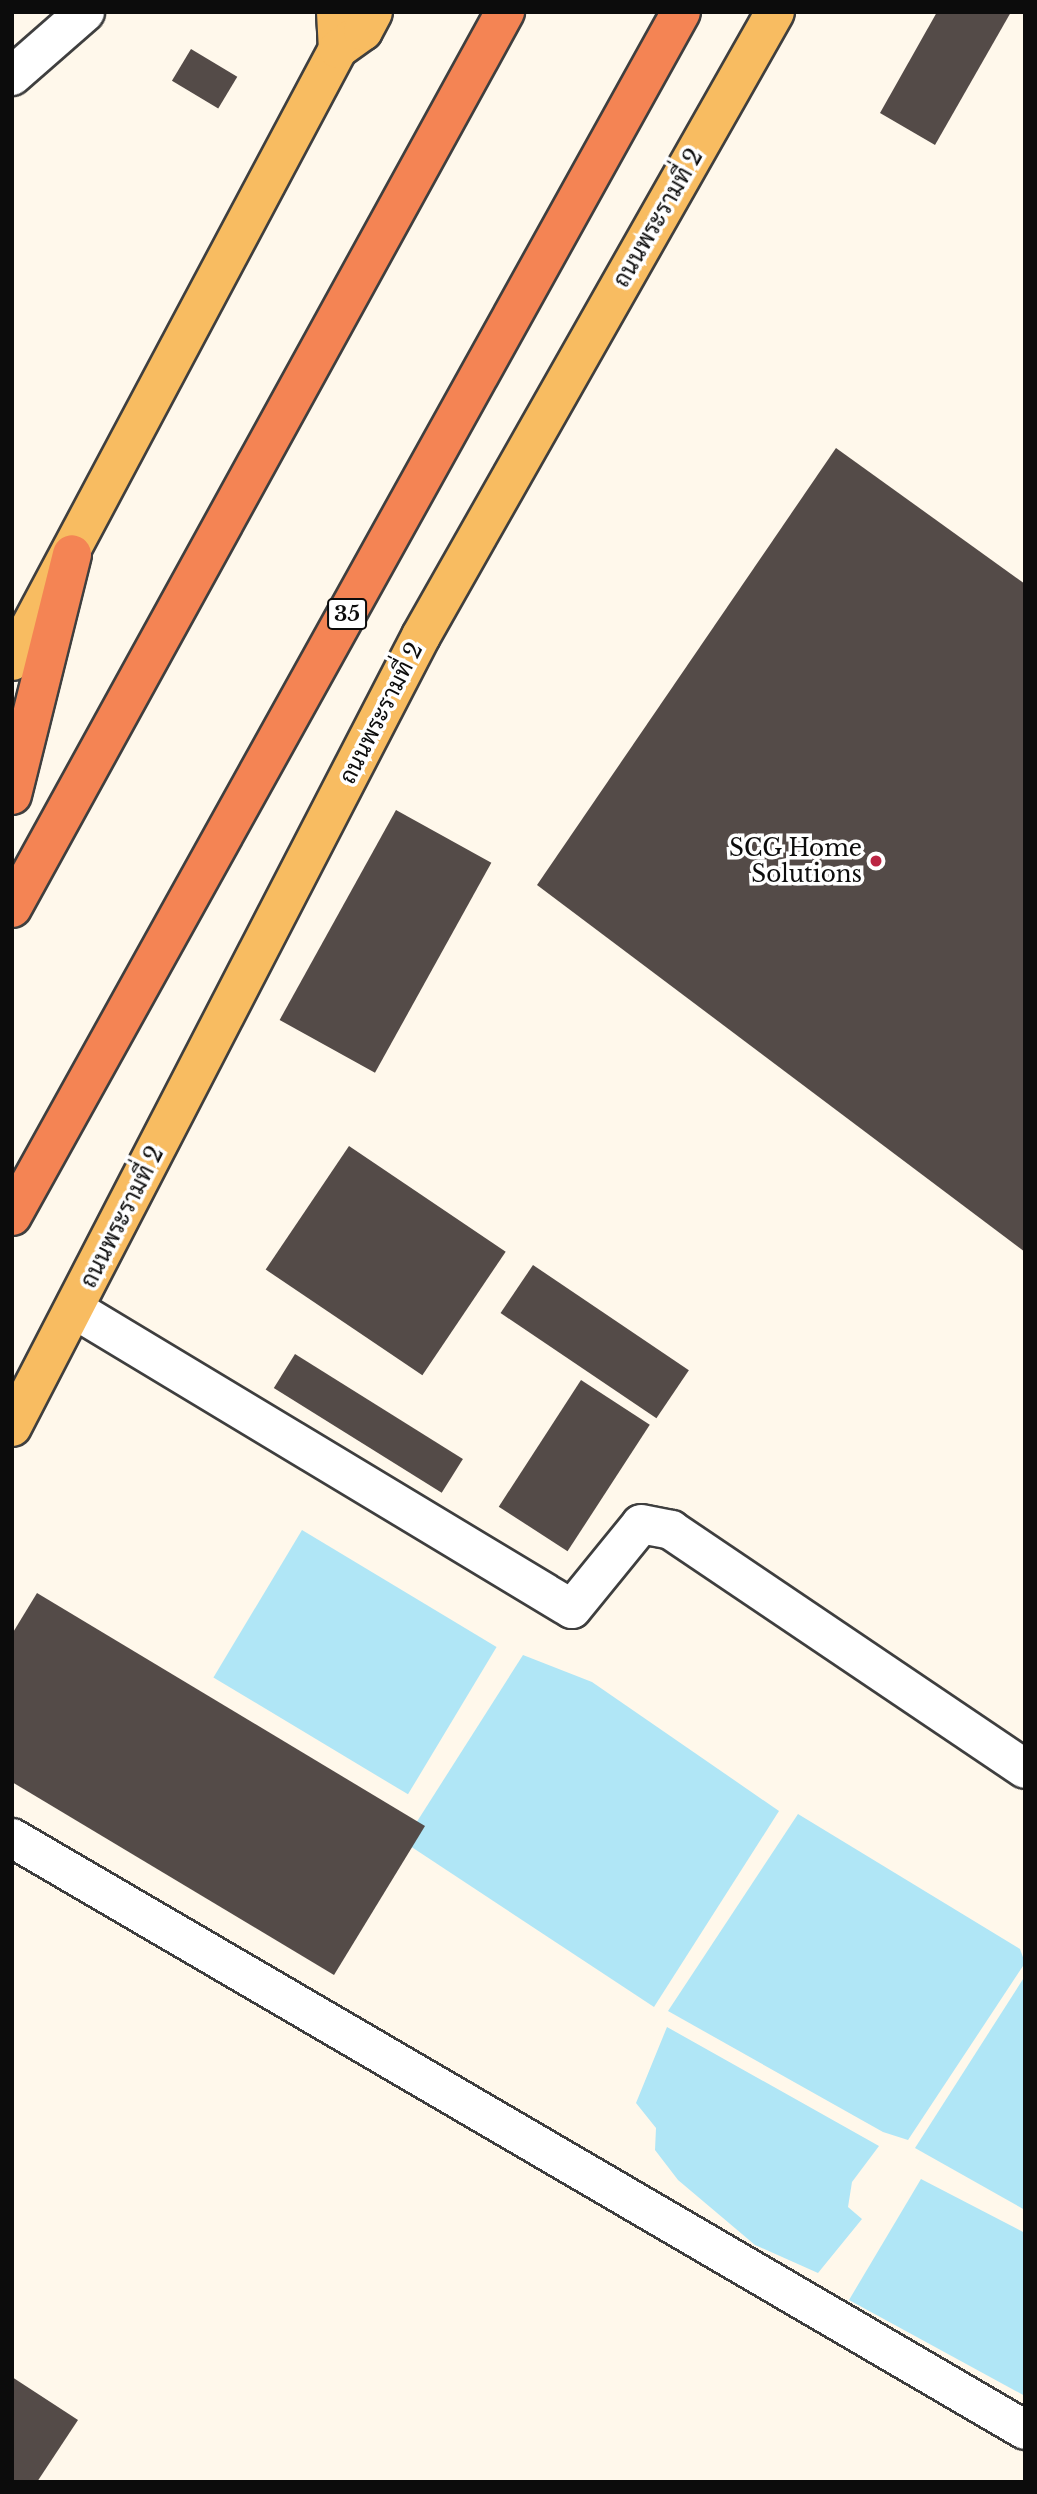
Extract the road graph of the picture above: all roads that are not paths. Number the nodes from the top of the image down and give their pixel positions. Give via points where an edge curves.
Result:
1 (85, 12) edge
2 (373, 12) edge
3 (505, 12) edge
4 (681, 12) edge
5 (775, 12) edge
6 (337, 31) edge
7 (12, 76) edge
8 (72, 554) junction
9 (12, 661) edge
10 (12, 795) edge
11 (12, 908) edge
12 (12, 1216) edge
13 (74, 1309) junction
14 (12, 1427) edge
15 (1025, 1769) edge
16 (12, 1838) edge
17 (1025, 2430) edge

1 - 7 street
2 - 6 main road via 363,31
3 - 11 highway
4 - 12 highway, 35
5 - 13 main road, ถนนพระรามที่ 2 via 421,636
6 - 8 main road
8 - 9 main road
8 - 10 highway
13 - 14 main road, ถนนพระรามที่ 2
13 - 15 street via 572,1609 641,1524 671,1530
16 - 17 street

